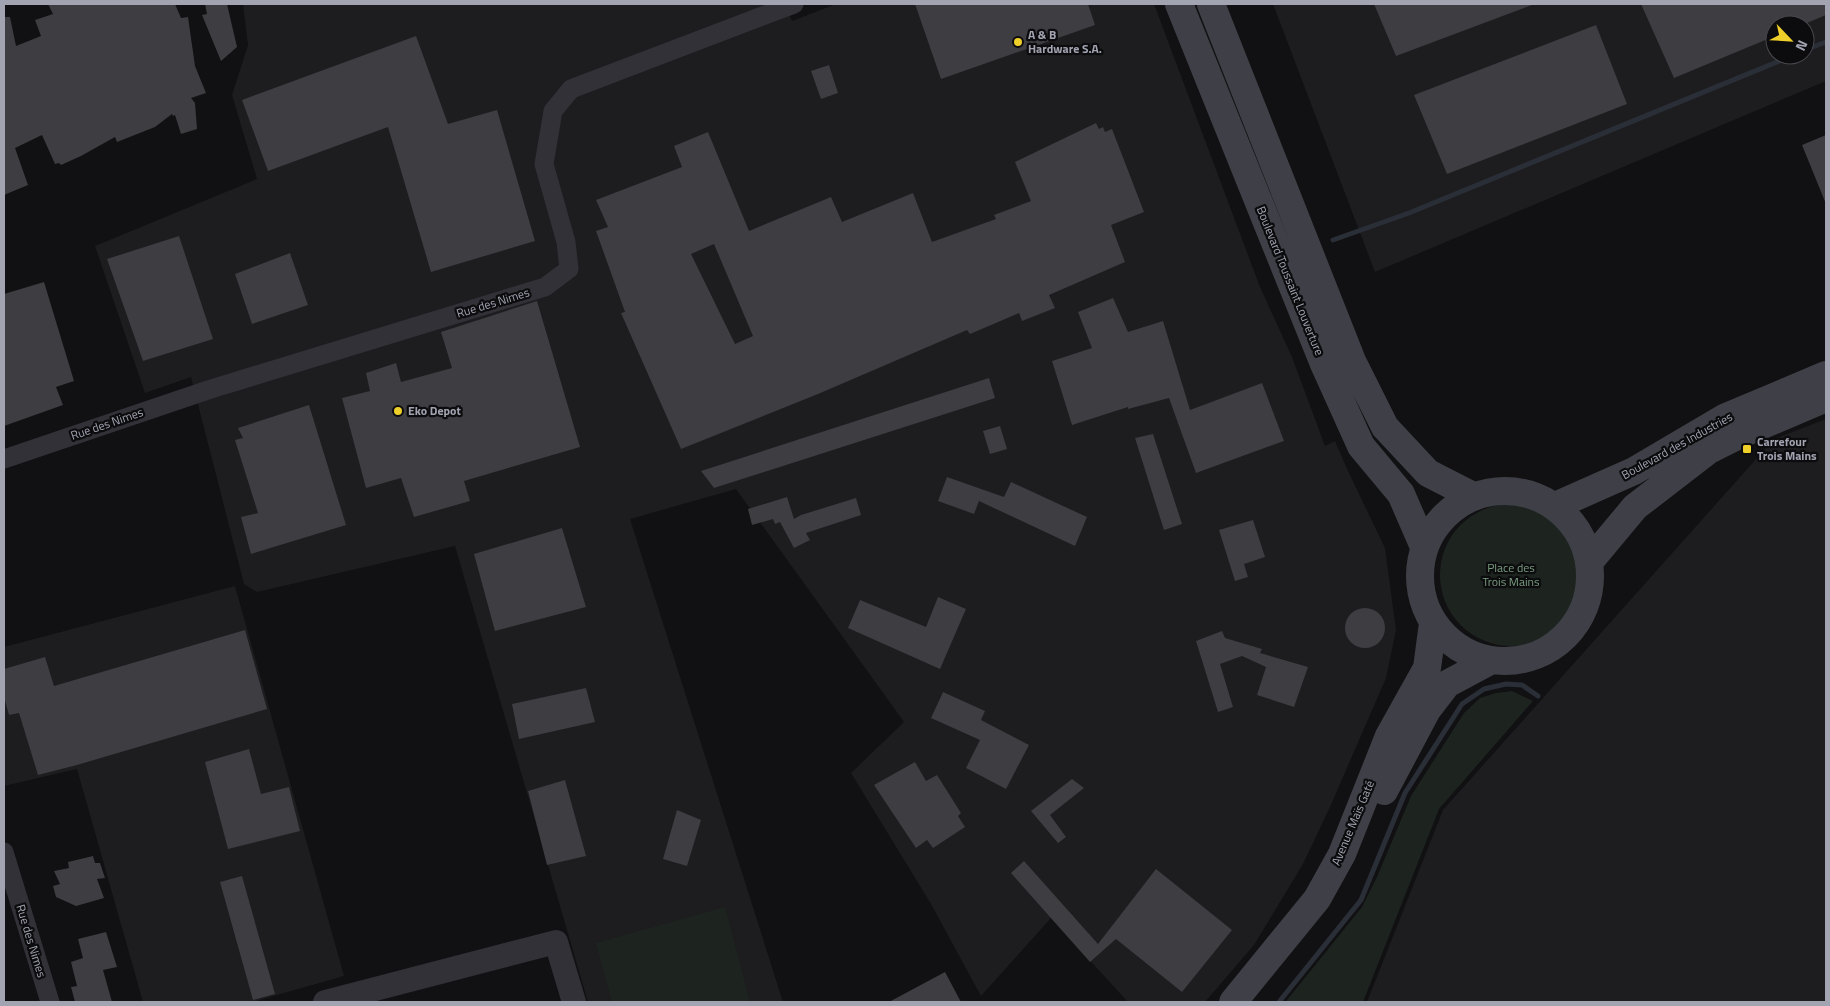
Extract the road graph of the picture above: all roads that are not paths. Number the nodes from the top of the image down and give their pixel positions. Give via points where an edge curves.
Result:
1 (794, 4) edge
2 (1178, 4) edge
3 (1212, 4) edge
4 (1826, 375) edge
5 (1826, 398) edge
6 (4, 459) edge
7 (1473, 496) junction
8 (1555, 506) junction
9 (1424, 547) junction
10 (1590, 561) junction
11 (1433, 622) junction
12 (1490, 661) junction
13 (5, 862) edge
14 (50, 1002) edge
15 (325, 1002) edge
16 (574, 1002) edge
17 (1233, 1002) edge
18 (1252, 1002) edge

1 - 6 street, Rue des Nimes via 571,89 553,111 544,164 566,242 569,269 545,288 211,389
2 - 9 main road, Boulevard Toussaint Louverture via 1324,364 1361,446 1401,494
3 - 7 main road via 1352,361 1385,427 1428,472
4 - 8 main road, Boulevard des Industries via 1724,418 1634,471
5 - 10 main road, Boulevard des Industries via 1709,450 1635,507
7 - 8 main road via 1501,490 1530,493
7 - 9 main road via 1452,508
8 - 10 main road via 1571,521 1583,540
9 - 11 main road via 1419,573 1422,599
10 - 12 main road via 1590,588 1582,614 1566,637 1544,653 1517,661
11 - 12 main road via 1448,641 1467,654
11 - 17 main road, Avenue Maïs Gaté via 1427,668 1390,736 1342,854 1317,899
12 - 18 main road, Avenue Maïs Gaté via 1447,684 1427,710 1378,804 1347,879 1328,913
13 - 14 street, Rue des Nimes
15 - 16 street via 556,942

